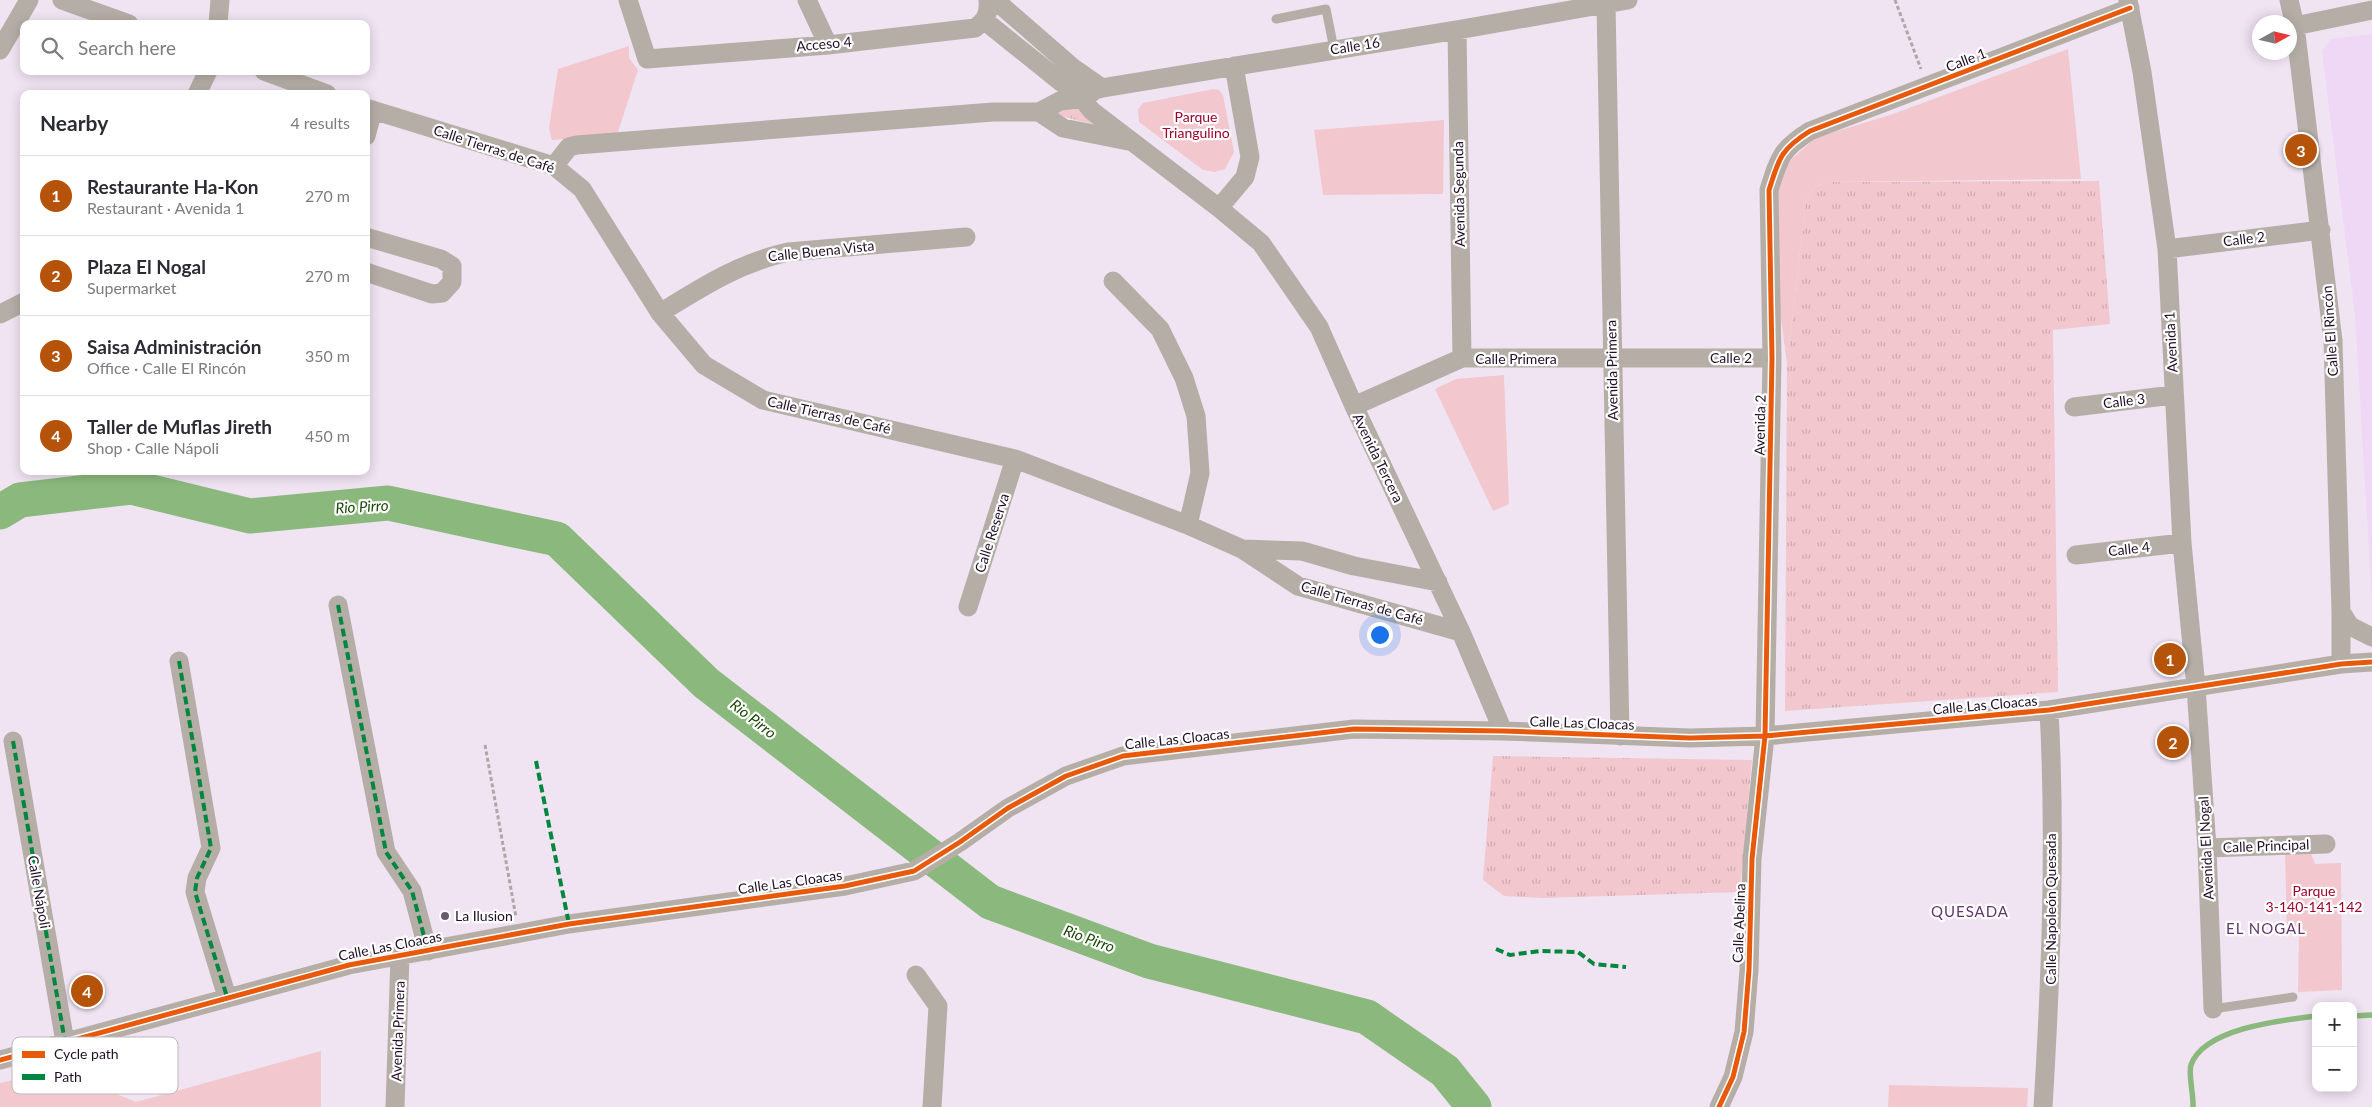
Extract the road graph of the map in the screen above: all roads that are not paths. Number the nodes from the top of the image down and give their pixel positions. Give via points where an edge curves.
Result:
1 (29, 0) edge
2 (62, 0) edge
3 (220, 0) edge
4 (628, 0) edge
5 (808, 0) edge
6 (1628, 0) edge
7 (2289, 0) edge
8 (2129, 4) edge
9 (1606, 5) junction
10 (989, 7) edge
11 (2372, 10) edge
12 (2292, 15) edge
13 (1276, 19) dead end
14 (118, 20) edge
15 (218, 20) edge
16 (2297, 26) edge
17 (1457, 30) junction
18 (2297, 42) edge
19 (828, 45) junction
20 (1334, 49) junction
21 (0, 50) edge
22 (1234, 66) junction
23 (206, 75) edge
24 (275, 75) edge
25 (1102, 88) junction
26 (200, 90) edge
27 (316, 90) edge
28 (1085, 98) junction
29 (370, 109) edge
30 (1039, 112) junction
31 (1810, 131) joint
32 (1134, 142) junction
33 (554, 166) junction
34 (1219, 208) junction
35 (2321, 230) junction
36 (966, 237) dead end
37 (370, 238) edge
38 (2167, 249) junction
39 (370, 273) edge
40 (1113, 281) dead end
41 (20, 304) edge
42 (660, 313) junction
43 (0, 314) edge
44 (1462, 358) junction
45 (1689, 358) joint
46 (1772, 358) junction
47 (1611, 360) junction
48 (2173, 395) junction
49 (1354, 406) junction
50 (2074, 407) dead end
51 (1015, 459) junction
52 (1188, 525) junction
53 (2182, 543) junction
54 (1242, 549) junction
55 (2076, 555) dead end
56 (1438, 582) junction
57 (338, 605) dead end
58 (968, 607) dead end
59 (2341, 612) junction
60 (1461, 632) junction
61 (2372, 637) edge
62 (179, 661) dead end
63 (2372, 662) edge
64 (2341, 664) junction
65 (2196, 687) junction
66 (2048, 710) junction
67 (1503, 730) junction
68 (1620, 736) junction
69 (1765, 736) junction
70 (12, 741) dead end
71 (2326, 844) dead end
72 (2207, 848) junction
73 (428, 951) junction
74 (400, 956) junction
75 (916, 975) dead end
76 (227, 996) junction
77 (2293, 997) dead end
78 (2213, 1009) joint
79 (64, 1037) edge
80 (83, 1037) edge
81 (396, 1107) edge
82 (932, 1107) edge
83 (1719, 1107) edge
84 (2043, 1107) edge

1 - 21 street
2 - 14 street
3 - 15 street
4 - 19 street, Acceso 4 via 647,59
5 - 19 street
6 - 9 street, Calle 16
7 - 12 street, Calle El Rincón
8 - 31 street, Calle 1 via 1928,87
8 - 38 street, Avenida 1
9 - 17 street, Calle 16
9 - 47 street, Avenida Primera
10 - 19 street, Acceso 4 via 975,28
10 - 25 street
10 - 28 street, Avenida Tercera via 1061,82
11 - 16 street
13 - 20 lane via 1326,9
17 - 20 street, Calle 16
17 - 44 street, Avenida Segunda
18 - 35 street, Calle El Rincón
20 - 22 street, Calle 16
22 - 25 street, Calle 16
22 - 34 street via 1250,158 1245,177
23 - 26 street
24 - 27 street
25 - 28 street, Calle 16
28 - 30 street via 1060,101
28 - 32 street, Avenida Tercera via 1092,111
29 - 33 street, Calle Tierras de Café
30 - 32 street via 1063,128
30 - 33 street via 993,112 577,145 569,147
31 - 46 street, Avenida 2 via 1790,143 1777,164 1770,190
32 - 34 street, Avenida Tercera
33 - 42 street, Calle Tierras de Café via 582,189
34 - 49 street, Avenida Tercera via 1261,243 1319,327
35 - 38 street, Calle 2
35 - 59 street, Calle El Rincón via 2333,341
36 - 42 street, Calle Buena Vista via 788,252 761,258 717,278
37 - 39 street via 441,260 452,266 452,282 442,293 432,294
38 - 48 street, Avenida 1
40 - 52 street via 1160,329 1184,378 1196,416 1200,473
41 - 43 street
42 - 51 street, Calle Tierras de Café via 704,365 763,400
44 - 47 street, Calle Primera
44 - 49 street, Calle Primera
45 - 46 street, Calle 2
45 - 47 street, Calle Primera
46 - 69 street, Avenida 2
47 - 68 street, Avenida Primera
48 - 50 street, Calle 3
48 - 53 street, Avenida 1
49 - 56 street, Avenida Tercera
51 - 52 street, Calle Tierras de Café
51 - 58 street, Calle Reserva
52 - 54 street, Calle Tierras de Café
53 - 55 street, Calle 4
53 - 65 street, Avenida 1
54 - 56 street, Calle Tierras de Café via 1302,551 1354,566
54 - 60 street, Calle Tierras de Café via 1298,586
56 - 60 street, Avenida Tercera
57 - 73 street via 386,852 412,891
59 - 61 street via 2350,626
59 - 64 street, Calle El Rincón
60 - 67 street, Avenida Tercera
62 - 76 street via 211,848 197,878 195,892
63 - 64 street, Calle Las Cloacas
64 - 65 street, Calle Las Cloacas
65 - 66 street, Calle Las Cloacas
65 - 72 street, Avenida El Nogal
66 - 69 street, Calle Las Cloacas
66 - 84 street, Calle Napoleón Quesada via 2052,765 2050,985
67 - 68 street, Calle Las Cloacas
67 - 73 street, Calle Las Cloacas via 1354,729 1123,756 1066,776 1008,808 914,871 845,886 519,932
68 - 69 street, Calle Las Cloacas
69 - 83 street, Calle Abelina via 1752,859 1744,1032 1733,1076
70 - 79 street, Calle Nápoli
71 - 72 street, Calle Principal
72 - 78 street, Avenida El Nogal
73 - 74 street, Calle Las Cloacas
74 - 76 street, Calle Las Cloacas via 349,965
74 - 81 street, Avenida Primera
75 - 82 street via 938,1006
76 - 80 street, Calle Las Cloacas
77 - 78 lane

